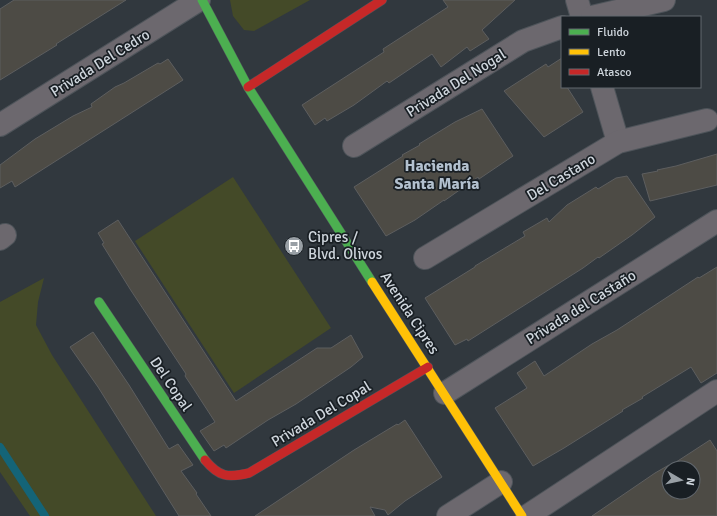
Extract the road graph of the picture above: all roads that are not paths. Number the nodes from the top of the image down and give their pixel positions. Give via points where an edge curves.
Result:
1 (201, 0) edge
2 (382, 0) edge
3 (577, 0) edge
4 (664, 0) edge
5 (582, 16) edge
6 (596, 16) edge
7 (561, 27) edge
8 (248, 87) junction
9 (602, 88) edge
10 (707, 120) dead end
11 (0, 125) edge
12 (618, 142) junction
13 (354, 146) dead end
14 (717, 221) edge
15 (426, 258) dead end
16 (99, 302) dead end
17 (428, 366) junction
18 (717, 391) edge
19 (445, 393) junction
20 (226, 476) joint
21 (501, 482) junction
22 (448, 516) edge
23 (522, 516) edge
24 (527, 516) edge

1 - 8 street, Avenida Cipres
1 - 11 street, Privada Del Cedro
2 - 8 street
3 - 5 street
4 - 6 street
7 - 13 street, Privada Del Nogal via 523,41
8 - 17 street, Avenida Cipres
9 - 12 street
10 - 12 street, Del Castano
12 - 15 street, Del Castano
14 - 19 street, Privada del Castaño
16 - 20 street, Del Copal via 201,455 218,474
17 - 19 street, Avenida Cipres
17 - 20 street, Privada Del Copal via 255,470 238,476
18 - 24 street
19 - 21 street, Avenida Cipres
21 - 22 street
21 - 23 street, Avenida Cipres

